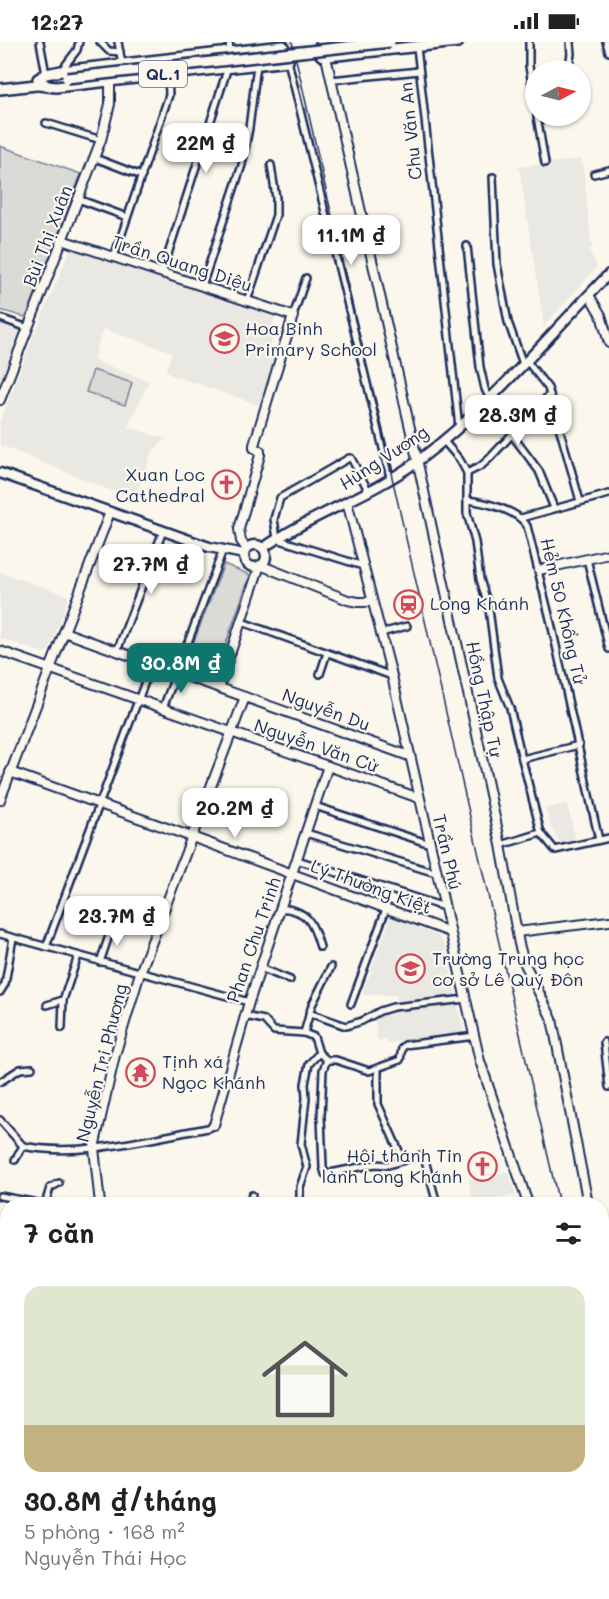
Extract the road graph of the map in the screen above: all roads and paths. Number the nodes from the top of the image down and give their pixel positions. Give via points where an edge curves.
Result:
1 (40, 42) edge
2 (79, 42) edge
3 (100, 42) edge
4 (118, 42) edge
5 (323, 42) edge
6 (329, 42) edge
7 (390, 42) edge
8 (458, 42) edge
9 (529, 42) edge
10 (570, 42) edge
11 (606, 42) edge
12 (282, 44) edge
13 (417, 46) junction
14 (229, 47) edge
15 (609, 51) edge
16 (120, 52) junction
17 (327, 56) junction
18 (529, 60) edge
19 (570, 60) edge
20 (288, 61) junction
21 (122, 64) junction
22 (257, 64) junction
23 (228, 67) junction
24 (419, 71) junction
25 (64, 74) junction
26 (168, 74) junction
27 (41, 79) junction
28 (110, 80) junction
29 (331, 80) junction
30 (0, 83) edge
31 (0, 89) edge
32 (46, 123) dead end
33 (539, 126) edge
34 (101, 140) junction
35 (94, 158) junction
36 (545, 163) dead end
37 (271, 165) dead end
38 (609, 170) edge
39 (594, 174) dead end
40 (142, 176) junction
41 (493, 177) dead end
42 (78, 199) junction
43 (128, 217) junction
44 (62, 240) junction
45 (467, 246) dead end
46 (114, 257) junction
47 (162, 273) junction
48 (609, 274) edge
49 (306, 278) dead end
50 (202, 286) junction
51 (589, 295) junction
52 (247, 301) junction
53 (293, 316) junction
54 (0, 318) edge
55 (28, 328) junction
56 (609, 343) edge
57 (525, 362) junction
58 (550, 394) junction
59 (0, 400) edge
60 (488, 401) junction
61 (459, 427) junction
62 (513, 433) junction
63 (443, 440) junction
64 (417, 461) junction
65 (0, 473) edge
66 (467, 473) junction
67 (390, 477) junction
68 (368, 490) junction
69 (609, 494) edge
70 (467, 500) junction
71 (580, 501) junction
72 (347, 502) junction
73 (554, 508) junction
74 (110, 512) junction
75 (521, 518) junction
76 (163, 531) junction
77 (277, 539) junction
78 (263, 549) junction
79 (223, 550) junction
80 (245, 551) junction
81 (609, 554) edge
82 (587, 559) junction
83 (260, 565) junction
84 (363, 566) junction
85 (539, 570) junction
86 (372, 602) junction
87 (242, 622) junction
88 (407, 626) dead end
89 (64, 632) junction
90 (381, 633) junction
91 (609, 649) edge
92 (0, 651) edge
93 (117, 651) junction
94 (327, 653) junction
95 (152, 663) junction
96 (50, 669) junction
97 (177, 672) junction
98 (320, 674) dead end
99 (392, 676) junction
100 (219, 687) junction
101 (245, 697) junction
102 (138, 700) junction
103 (164, 708) junction
104 (232, 732) junction
105 (579, 745) junction
106 (409, 756) junction
107 (522, 759) junction
108 (328, 766) junction
109 (10, 772) junction
110 (419, 798) junction
111 (0, 800) edge
112 (100, 804) junction
113 (315, 806) junction
114 (306, 833) junction
115 (541, 833) junction
116 (192, 837) junction
117 (609, 837) edge
118 (599, 840) junction
119 (430, 844) junction
120 (501, 845) junction
121 (297, 860) junction
122 (436, 873) junction
123 (292, 874) junction
124 (444, 907) junction
125 (280, 908) junction
126 (386, 909) junction
127 (609, 921) edge
128 (113, 924) dead end
129 (450, 932) junction
130 (517, 932) junction
131 (0, 934) edge
132 (13, 938) junction
133 (320, 946) dead end
134 (46, 947) junction
135 (78, 956) junction
136 (100, 962) junction
137 (331, 967) dead end
138 (260, 968) junction
139 (140, 973) junction
140 (290, 980) dead end
141 (0, 992) edge
142 (466, 999) junction
143 (63, 1000) junction
144 (249, 1002) junction
145 (351, 1004) dead end
146 (47, 1005) dead end
147 (309, 1013) junction
148 (245, 1016) junction
149 (62, 1028) dead end
150 (304, 1033) junction
151 (475, 1036) junction
152 (604, 1042) dead end
153 (319, 1053) junction
154 (327, 1060) junction
155 (32, 1068) dead end
156 (378, 1070) junction
157 (0, 1082) edge
158 (609, 1087) edge
159 (0, 1120) edge
160 (214, 1125) joint
161 (23, 1146) junction
162 (94, 1148) junction
163 (15, 1160) dead end
164 (403, 1160) junction
165 (308, 1167) junction
166 (323, 1167) junction
167 (59, 1183) dead end
168 (47, 1197) edge
169 (98, 1197) edge
170 (300, 1197) edge
171 (435, 1197) edge
172 (526, 1197) edge
173 (587, 1197) edge

1 - 27 street
2 - 25 street
3 - 16 street via 110,51
4 - 16 street
5 - 17 highway via 319,50
6 - 17 highway via 334,49
7 - 25 highway, QL.1, bridge
8 - 13 highway
9 - 18 street
10 - 19 street
11 - 15 street
12 - 14 highway, QL.1
12 - 20 highway
13 - 17 highway
13 - 24 street, Chu Văn An
14 - 21 highway, QL.1
14 - 23 highway
16 - 21 street
17 - 29 street, Hồng Thập Tự
20 - 22 highway, QL.1
20 - 67 street
21 - 25 highway, QL.1
22 - 23 highway, QL.1
22 - 50 street via 242,165
23 - 26 highway, QL.1
23 - 47 street
24 - 29 street
24 - 61 street, Chu Văn An
25 - 27 highway, QL.1
26 - 28 highway, QL.1
26 - 40 street via 169,95
27 - 28 highway, QL.1 via 56,87
27 - 30 highway, QL.1
27 - 31 highway, QL.1
28 - 34 street, Bùi Thị Xuân via 110,104
29 - 64 street, Hồng Thập Tự
32 - 34 street
33 - 36 street
34 - 35 street, Bùi Thị Xuân
35 - 40 street
35 - 42 street, Bùi Thị Xuân
37 - 52 street via 276,215
38 - 39 street
40 - 43 street
41 - 57 street via 498,264 508,322
42 - 43 street
42 - 44 street, Bùi Thị Xuân
43 - 46 street
44 - 46 street, Trần Quang Diệu
44 - 55 street, Bùi Thị Xuân
45 - 60 street via 480,367
46 - 47 street, Trần Quang Diệu
47 - 50 street, Trần Quang Diệu
48 - 51 main road, Hùng Vương
49 - 53 street
50 - 52 street, Trần Quang Diệu
51 - 56 street via 601,315
51 - 57 main road, Hùng Vương
52 - 53 street, Trần Quang Diệu
53 - 80 street via 254,445 261,455 239,530
54 - 55 street
55 - 59 street, Bùi Thị Xuân
57 - 58 street
57 - 60 main road, Hùng Vương
58 - 62 street
58 - 71 street
60 - 61 main road, Hùng Vương
60 - 62 street
61 - 63 main road, Hùng Vương
62 - 66 street via 484,463
62 - 73 street via 539,471
63 - 64 main road, Hùng Vương
63 - 66 street
64 - 67 main road, Hùng Vương
64 - 120 street, Hồng Thập Tự
65 - 74 main road
66 - 70 street
67 - 68 main road, Hùng Vương
68 - 72 main road, Hùng Vương
68 - 77 street via 351,458 346,459 280,498 274,519
69 - 71 street
70 - 75 street via 495,506
70 - 107 street via 466,513 489,609 498,678
71 - 73 street
72 - 77 main road, Hùng Vương
72 - 84 street, Trần Phú
73 - 75 street
74 - 76 main road
74 - 89 street
75 - 85 street, Hẻm 50 Khổng Tử via 527,526
76 - 79 main road
76 - 93 street
77 - 78 main road, Hùng Vương
77 - 84 street
78 - 80 main road via 256,544
78 - 83 main road via 266,559
79 - 80 main road
79 - 97 street
80 - 83 main road via 244,560 249,566
81 - 82 street
82 - 85 street
82 - 91 street
83 - 86 street via 348,600
83 - 87 street
84 - 86 street, Trần Phú
85 - 105 street, Hẻm 50 Khổng Tử
86 - 90 street, Trần Phú
87 - 94 street
87 - 100 street
88 - 90 street
89 - 93 street, Nguyễn Du
89 - 96 street
90 - 99 street, Trần Phú
92 - 96 street, Nguyễn Văn Cừ
93 - 95 street, Nguyễn Du
94 - 98 street
94 - 99 street
95 - 97 street, Nguyễn Du
95 - 102 street
96 - 102 street, Nguyễn Văn Cừ
96 - 109 street
97 - 100 street, Nguyễn Du
97 - 103 street
99 - 106 street, Trần Phú
100 - 101 street, Nguyễn Du
101 - 104 street, Nguyễn Tri Phương
101 - 106 street, Nguyễn Du
102 - 103 street, Nguyễn Văn Cừ
102 - 112 street
103 - 104 street, Nguyễn Văn Cừ
104 - 108 street, Nguyễn Văn Cừ
104 - 116 street, Nguyễn Tri Phương
105 - 107 street
105 - 118 street, Hẻm 50 Khổng Tử
106 - 110 street, Trần Phú
107 - 115 street
108 - 110 street, Nguyễn Văn Cừ
108 - 113 street, Phan Chu Trinh
109 - 111 street
109 - 112 street, Lý Thường Kiệt
110 - 119 street, Trần Phú
112 - 116 street, Lý Thường Kiệt
112 - 134 street
113 - 114 street, Phan Chu Trinh
113 - 119 street
114 - 121 street, Phan Chu Trinh
114 - 122 street
115 - 118 street via 555,850
115 - 120 street
116 - 123 street, Lý Thường Kiệt
116 - 139 street, Nguyễn Tri Phương
117 - 118 street
119 - 122 street, Trần Phú
120 - 130 street, Hồng Thập Tự
121 - 123 street, Phan Chu Trinh
121 - 124 street
122 - 124 street, Trần Phú
123 - 125 street, Phan Chu Trinh
123 - 126 street, Lý Thường Kiệt
124 - 129 street, Trần Phú
125 - 133 street via 293,909 307,917
125 - 138 street, Phan Chu Trinh
126 - 129 street, Lý Thường Kiệt
126 - 145 street
127 - 130 street
128 - 136 street
129 - 142 street, Trần Phú
130 - 173 street, Hồng Thập Tự via 524,962 552,1019
131 - 132 street
132 - 134 street
132 - 141 street
134 - 135 street
135 - 136 street
135 - 143 street
136 - 139 street
137 - 147 street
138 - 140 street
138 - 144 street, Phan Chu Trinh
139 - 144 street
139 - 162 street, Nguyễn Tri Phương via 115,1055
142 - 147 street via 393,1007 346,1026
142 - 151 street, Trần Phú
143 - 146 street
143 - 149 street
144 - 148 street, Phan Chu Trinh
147 - 150 street
148 - 150 street via 264,1020 274,1031
148 - 160 street, Phan Chu Trinh
150 - 153 street via 314,1037
151 - 156 street via 405,1046 400,1060
151 - 172 street, Trần Phú via 485,1079
152 - 158 street
153 - 154 street
153 - 165 street via 309,1064 305,1084 301,1144
154 - 156 street
154 - 166 street via 321,1117
155 - 157 street via 20,1069
156 - 164 street via 378,1104
159 - 161 street
160 - 162 street
161 - 162 street
161 - 163 street
162 - 169 street, Nguyễn Tri Phương
164 - 166 street via 327,1174
164 - 171 street via 424,1157
165 - 166 street
165 - 170 street
167 - 168 street via 50,1188

